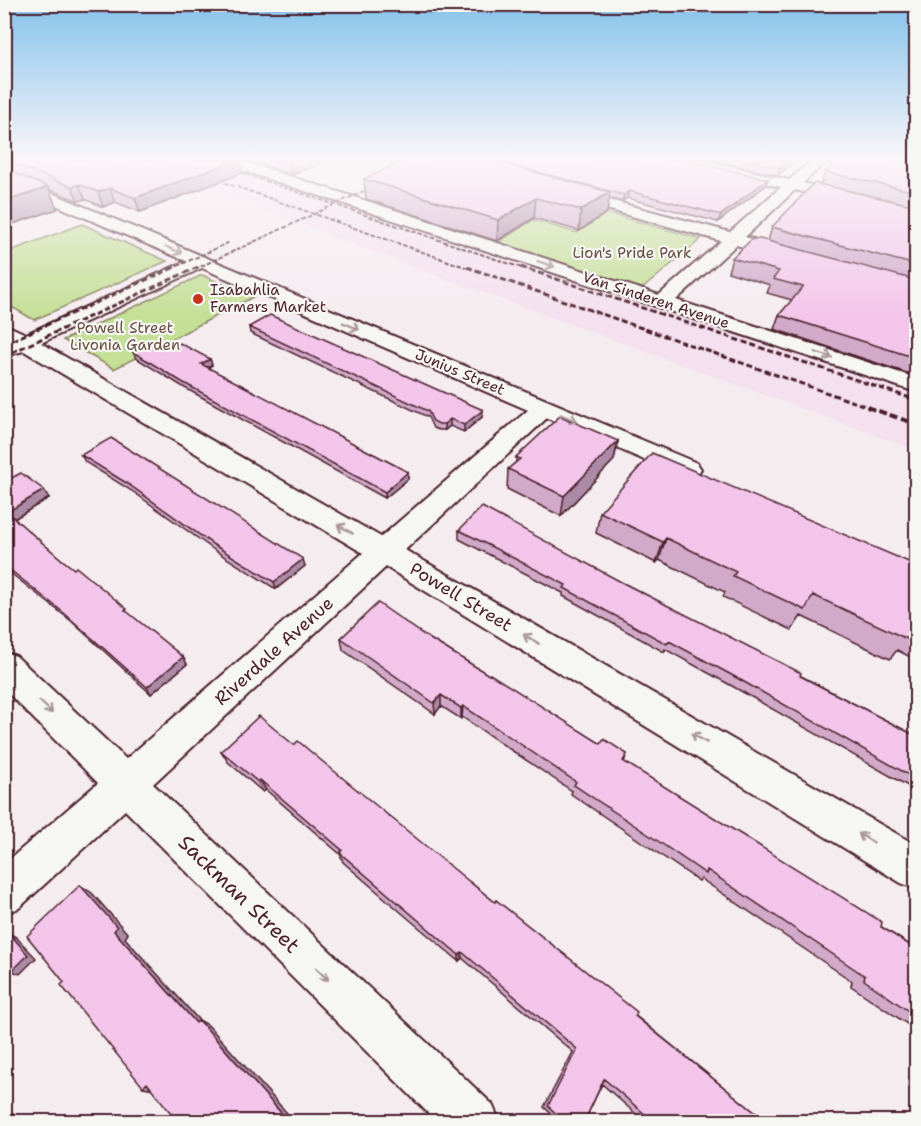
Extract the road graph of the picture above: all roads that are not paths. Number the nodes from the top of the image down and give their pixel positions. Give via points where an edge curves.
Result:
1 (86, 213) edge
2 (405, 213) edge
3 (637, 213) edge
4 (761, 213) edge
5 (732, 239) junction
6 (805, 259) edge
7 (200, 262) junction
8 (663, 302) junction
9 (12, 341) edge
10 (916, 385) edge
11 (544, 408) junction
12 (713, 480) edge
13 (384, 552) junction
14 (4, 666) edge
15 (126, 784) junction
16 (916, 868) edge
17 (4, 893) edge
18 (474, 1122) edge

1 -> 7 street, Junius Street
2 -> 8 street, Van Sinderen Avenue
3 - 5 street
4 - 5 street
5 - 6 street
5 - 8 street
7 - 9 street
7 -> 11 street, Junius Street
8 -> 10 street, Van Sinderen Avenue
13 -> 9 street, Powell Street
11 -> 12 street, Junius Street
11 - 13 street, Riverdale Avenue
13 - 15 street, Riverdale Avenue
16 -> 13 street, Powell Street
14 -> 15 street, Sackman Street
15 - 17 street, Riverdale Avenue
15 -> 18 street, Sackman Street

